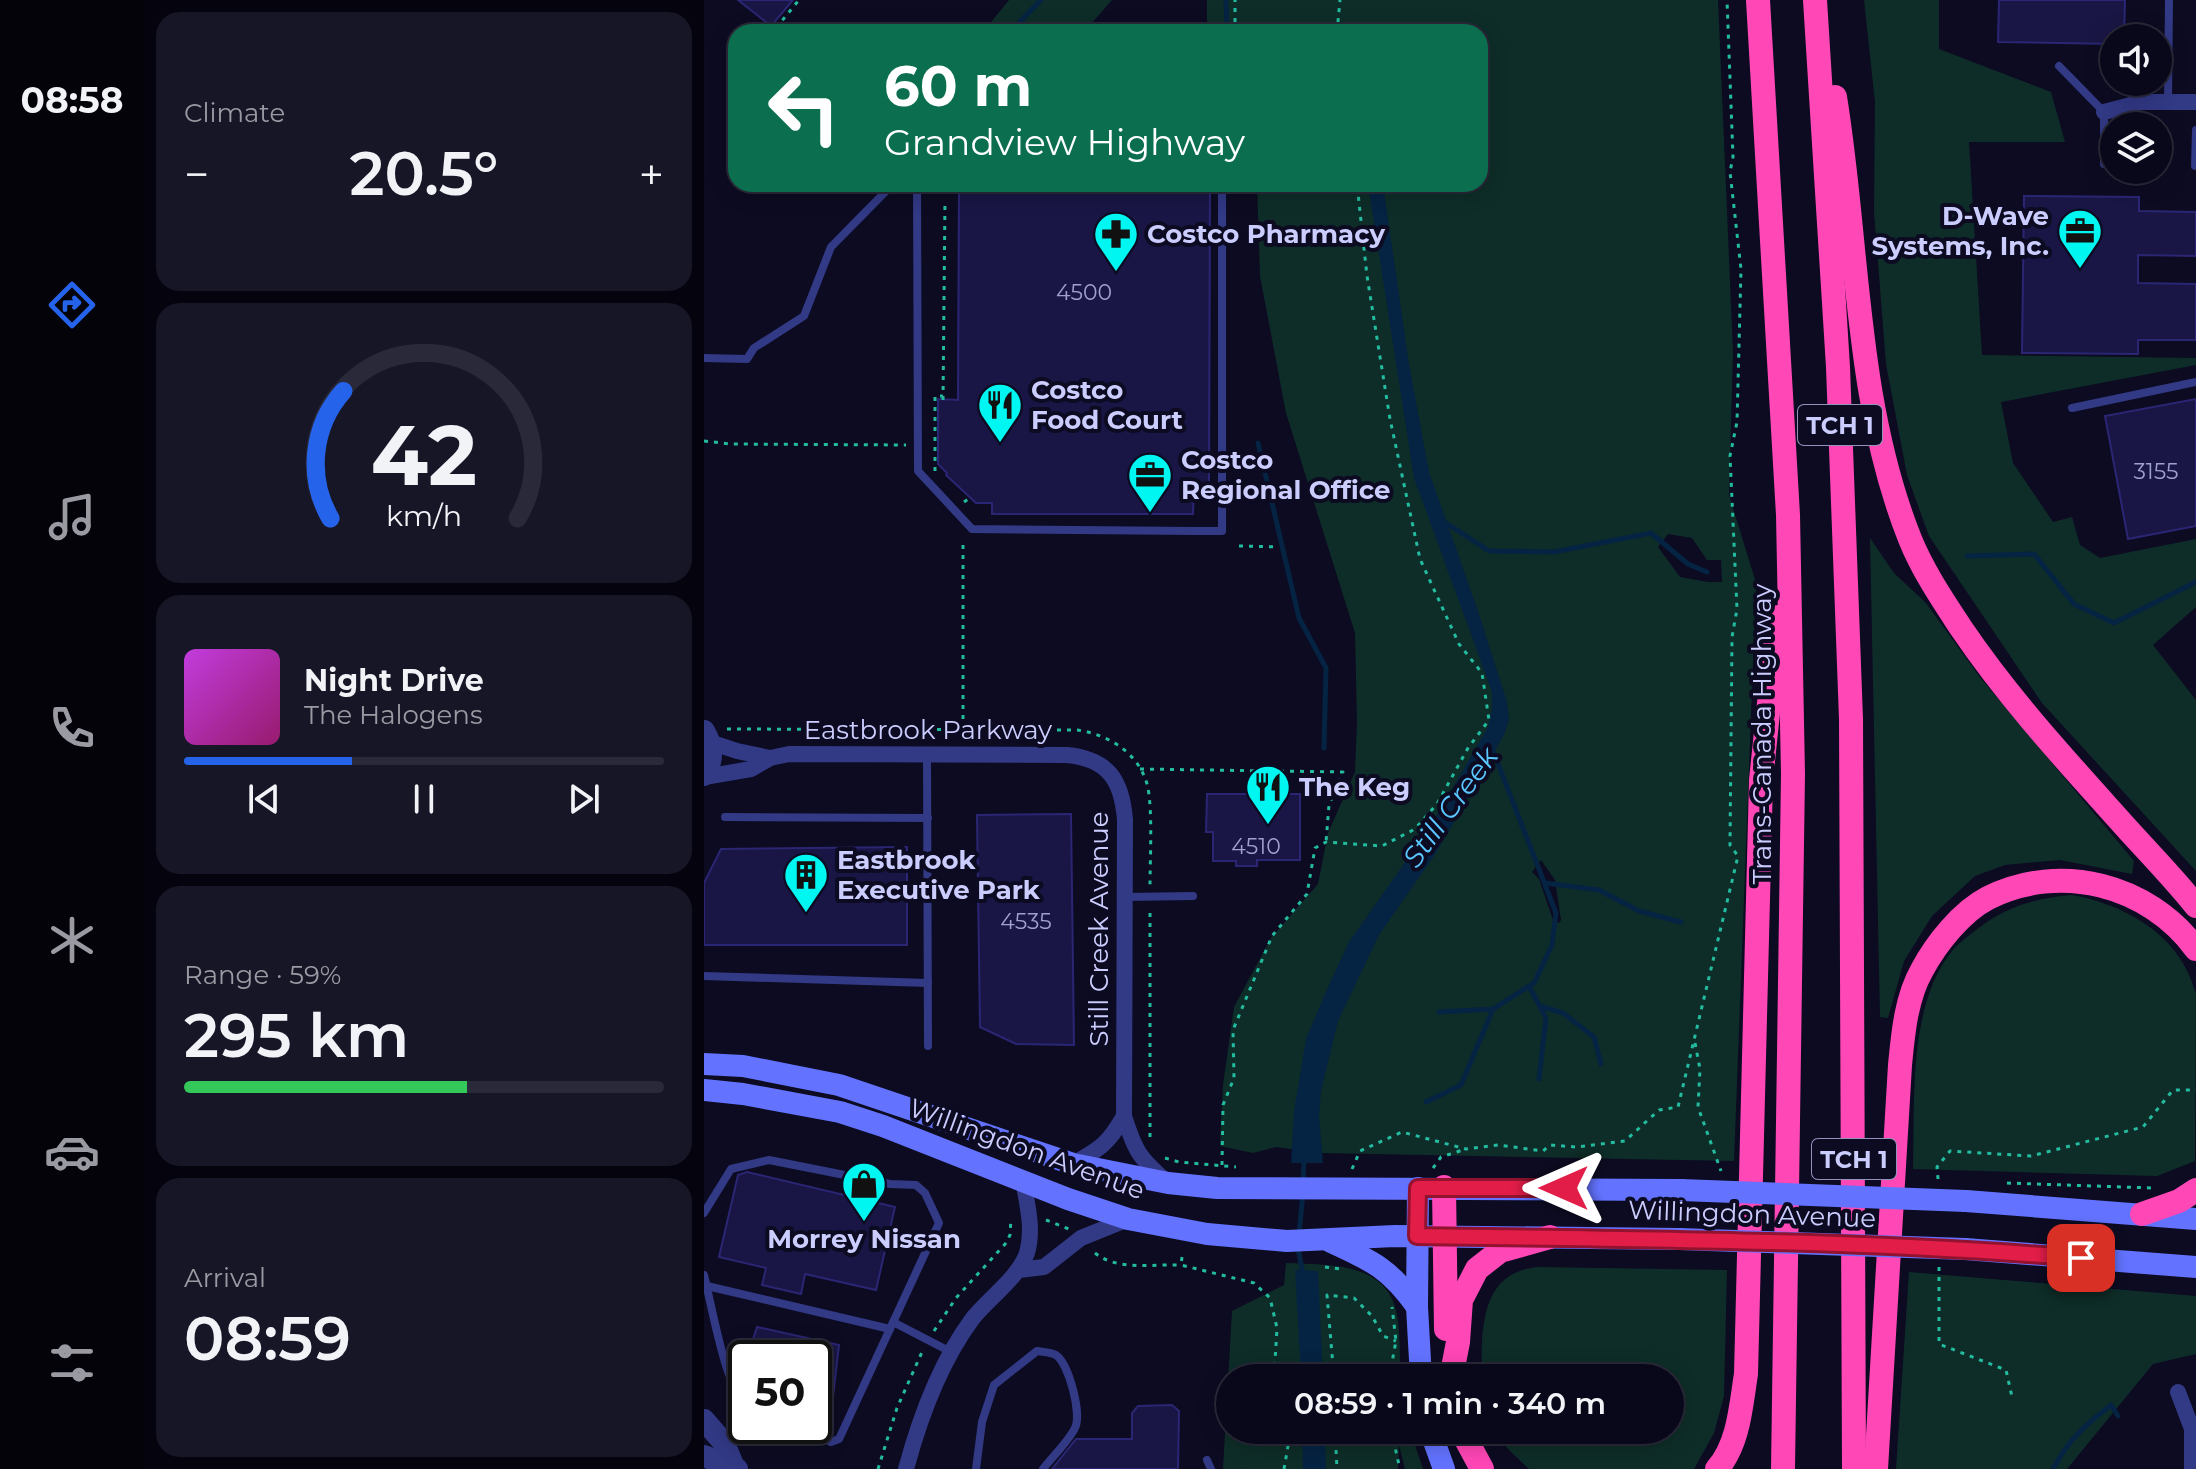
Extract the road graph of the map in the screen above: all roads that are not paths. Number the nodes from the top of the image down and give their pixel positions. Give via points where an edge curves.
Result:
1 (1758, 0) edge
2 (1817, 0) edge
3 (2169, 0) edge
4 (2059, 66) dead end
5 (2168, 101) junction
6 (2196, 102) edge
7 (2104, 112) joint
8 (2196, 130) edge
9 (2195, 166) edge
10 (885, 192) edge
11 (917, 192) edge
12 (1222, 192) edge
13 (704, 358) edge
14 (2196, 382) edge
15 (2072, 408) dead end
16 (1788, 515) junction
17 (712, 734) edge
18 (927, 754) junction
19 (1086, 757) joint
20 (770, 758) junction
21 (704, 776) edge
22 (725, 817) dead end
23 (928, 818) junction
24 (1193, 896) dead end
25 (1125, 897) junction
26 (2196, 906) edge
27 (2196, 949) edge
28 (704, 976) edge
29 (928, 983) junction
30 (928, 1046) dead end
31 (704, 1064) edge
32 (704, 1090) edge
33 (1124, 1116) junction
34 (1073, 1164) junction
35 (1438, 1178) junction
36 (1023, 1180) junction
37 (1168, 1183) junction
38 (1418, 1188) junction
39 (2196, 1190) edge
40 (704, 1213) edge
41 (2142, 1214) junction
42 (1128, 1219) junction
43 (2196, 1219) edge
44 (1417, 1236) junction
45 (1445, 1237) junction
46 (1550, 1237) junction
47 (1326, 1240) junction
48 (2196, 1267) edge
49 (1019, 1270) junction
50 (704, 1275) edge
51 (707, 1286) junction
52 (1417, 1307) junction
53 (891, 1326) junction
54 (951, 1352) junction
55 (1420, 1364) edge
56 (1449, 1364) edge
57 (1453, 1364) edge
58 (728, 1371) edge
59 (2178, 1392) dead end
60 (704, 1420) edge
61 (832, 1442) edge
62 (1435, 1444) edge
63 (1469, 1444) edge
64 (704, 1456) edge
65 (1207, 1460) dead end
66 (735, 1467) edge
67 (906, 1469) edge
68 (976, 1469) edge
69 (1043, 1469) edge
70 (1211, 1469) edge
71 (1444, 1469) edge
72 (1482, 1469) edge
73 (1717, 1469) edge
74 (1783, 1469) edge
75 (1854, 1469) edge
76 (1876, 1469) edge
77 (2192, 1469) edge

1 - 16 highway, Trans-Canada Highway / TCH 1
2 - 26 highway via 1843,146 1866,369 1893,491 1911,541 1934,588 1985,663 2049,743
2 - 75 highway, TCH 1 via 1851,719
3 - 5 lane
4 - 7 lane
5 - 6 street
5 - 7 street
8 - 9 lane
10 - 13 lane via 831,247 804,316 754,348 747,359
11 - 12 lane via 918,471 937,494 972,529 1222,531
14 - 15 lane
16 - 73 highway via 1761,780 1746,1374 1738,1426
16 - 74 highway, Trans-Canada Highway / TCH 1 via 1793,774
17 - 20 street, Eastbrook Parkway via 737,751
17 - 21 street via 711,761
18 - 19 street, Eastbrook Parkway
18 - 20 street, Eastbrook Parkway
18 - 23 lane
19 - 25 street, Still Creek Avenue via 1109,772 1122,798
20 - 21 street, Eastbrook Parkway via 751,769
22 - 23 lane
23 - 29 lane
24 - 25 lane
25 - 33 street, Still Creek Avenue
27 - 76 highway via 2166,917 2134,896 2082,880 2031,883 1987,899 1952,927 1921,971 1903,1025
28 - 29 lane
29 - 30 lane
31 - 34 main road, Willingdon Avenue via 743,1066 839,1085
32 - 36 main road, Willingdon Avenue via 840,1112
33 - 34 street via 1101,1149
33 - 37 street, Still Creek Avenue via 1144,1162
34 - 37 main road, Willingdon Avenue
35 - 38 main road, Willingdon Avenue
35 - 41 main road, Willingdon Avenue, bridge
35 - 45 highway
36 - 42 main road, Willingdon Avenue
36 - 49 street via 1031,1234
37 - 38 main road, Willingdon Avenue via 1217,1188
38 - 44 main road
39 - 41 highway
40 - 53 lane via 731,1169 769,1160 916,1185 939,1223
41 - 43 main road, Willingdon Avenue
42 - 47 main road, Willingdon Avenue via 1207,1234
42 - 49 street via 1081,1238 1044,1267
44 - 45 main road, Willingdon Avenue
44 - 47 main road, Willingdon Avenue
44 - 52 main road
45 - 46 main road, Willingdon Avenue
45 - 56 highway
46 - 48 main road, Willingdon Avenue, bridge via 1965,1249
46 - 57 highway via 1500,1251 1477,1269 1461,1300
47 - 52 main road via 1375,1262
49 - 54 street via 971,1320
50 - 51 lane
51 - 53 lane
51 - 58 lane
52 - 55 main road
53 - 54 lane
53 - 61 lane via 839,1439
54 - 67 street
59 - 77 street via 2192,1429
60 - 66 street via 724,1443
62 - 71 main road
63 - 72 highway
64 - 66 street
65 - 70 lane
68 - 69 lane via 994,1385 1037,1351 1063,1362 1077,1418 1076,1427

